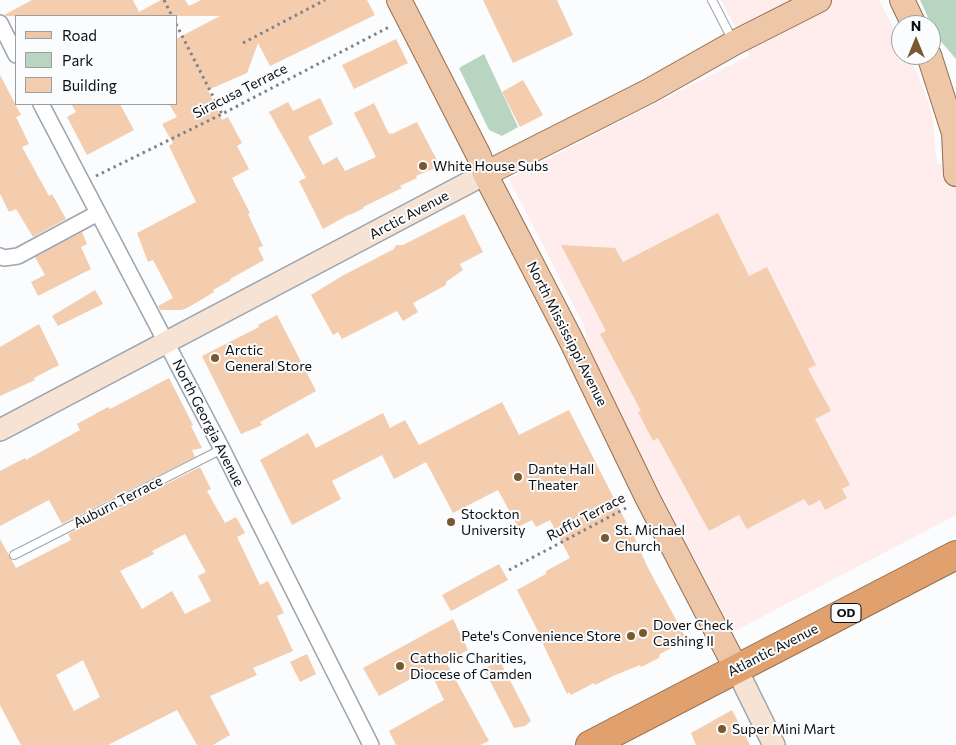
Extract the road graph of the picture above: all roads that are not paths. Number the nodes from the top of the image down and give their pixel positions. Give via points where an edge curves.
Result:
1 (712, 0) edge
2 (819, 0) edge
3 (902, 0) edge
4 (403, 8) edge
5 (909, 15) edge
6 (0, 24) edge
7 (734, 43) junction
8 (15, 53) edge
9 (932, 65) edge
10 (42, 105) edge
11 (485, 174) junction
12 (956, 174) edge
13 (98, 213) junction
14 (0, 256) edge
15 (167, 343) junction
16 (0, 430) edge
17 (222, 449) junction
18 (14, 555) dead end
19 (956, 556) edge
20 (736, 668) junction
21 (371, 745) edge
22 (590, 745) edge
23 (774, 745) edge

1 - 7 lane
2 - 7 main road, Arctic Avenue
3 - 5 main road
4 - 11 main road, North Mississippi Avenue via 479,156
6 - 8 street
7 - 11 main road, Arctic Avenue via 649,91
9 - 12 main road via 954,133
10 - 13 street, North Georgia Avenue
11 - 15 street, Arctic Avenue
11 - 20 main road, North Mississippi Avenue
13 - 14 street via 18,256
13 - 15 street, North Georgia Avenue
15 - 16 street, Arctic Avenue
15 - 17 street, North Georgia Avenue
17 - 18 lane, Auburn Terrace
17 - 21 street, North Georgia Avenue
19 - 20 highway, Atlantic Avenue / OD
20 - 22 highway, Atlantic Avenue / OD
20 - 23 street

